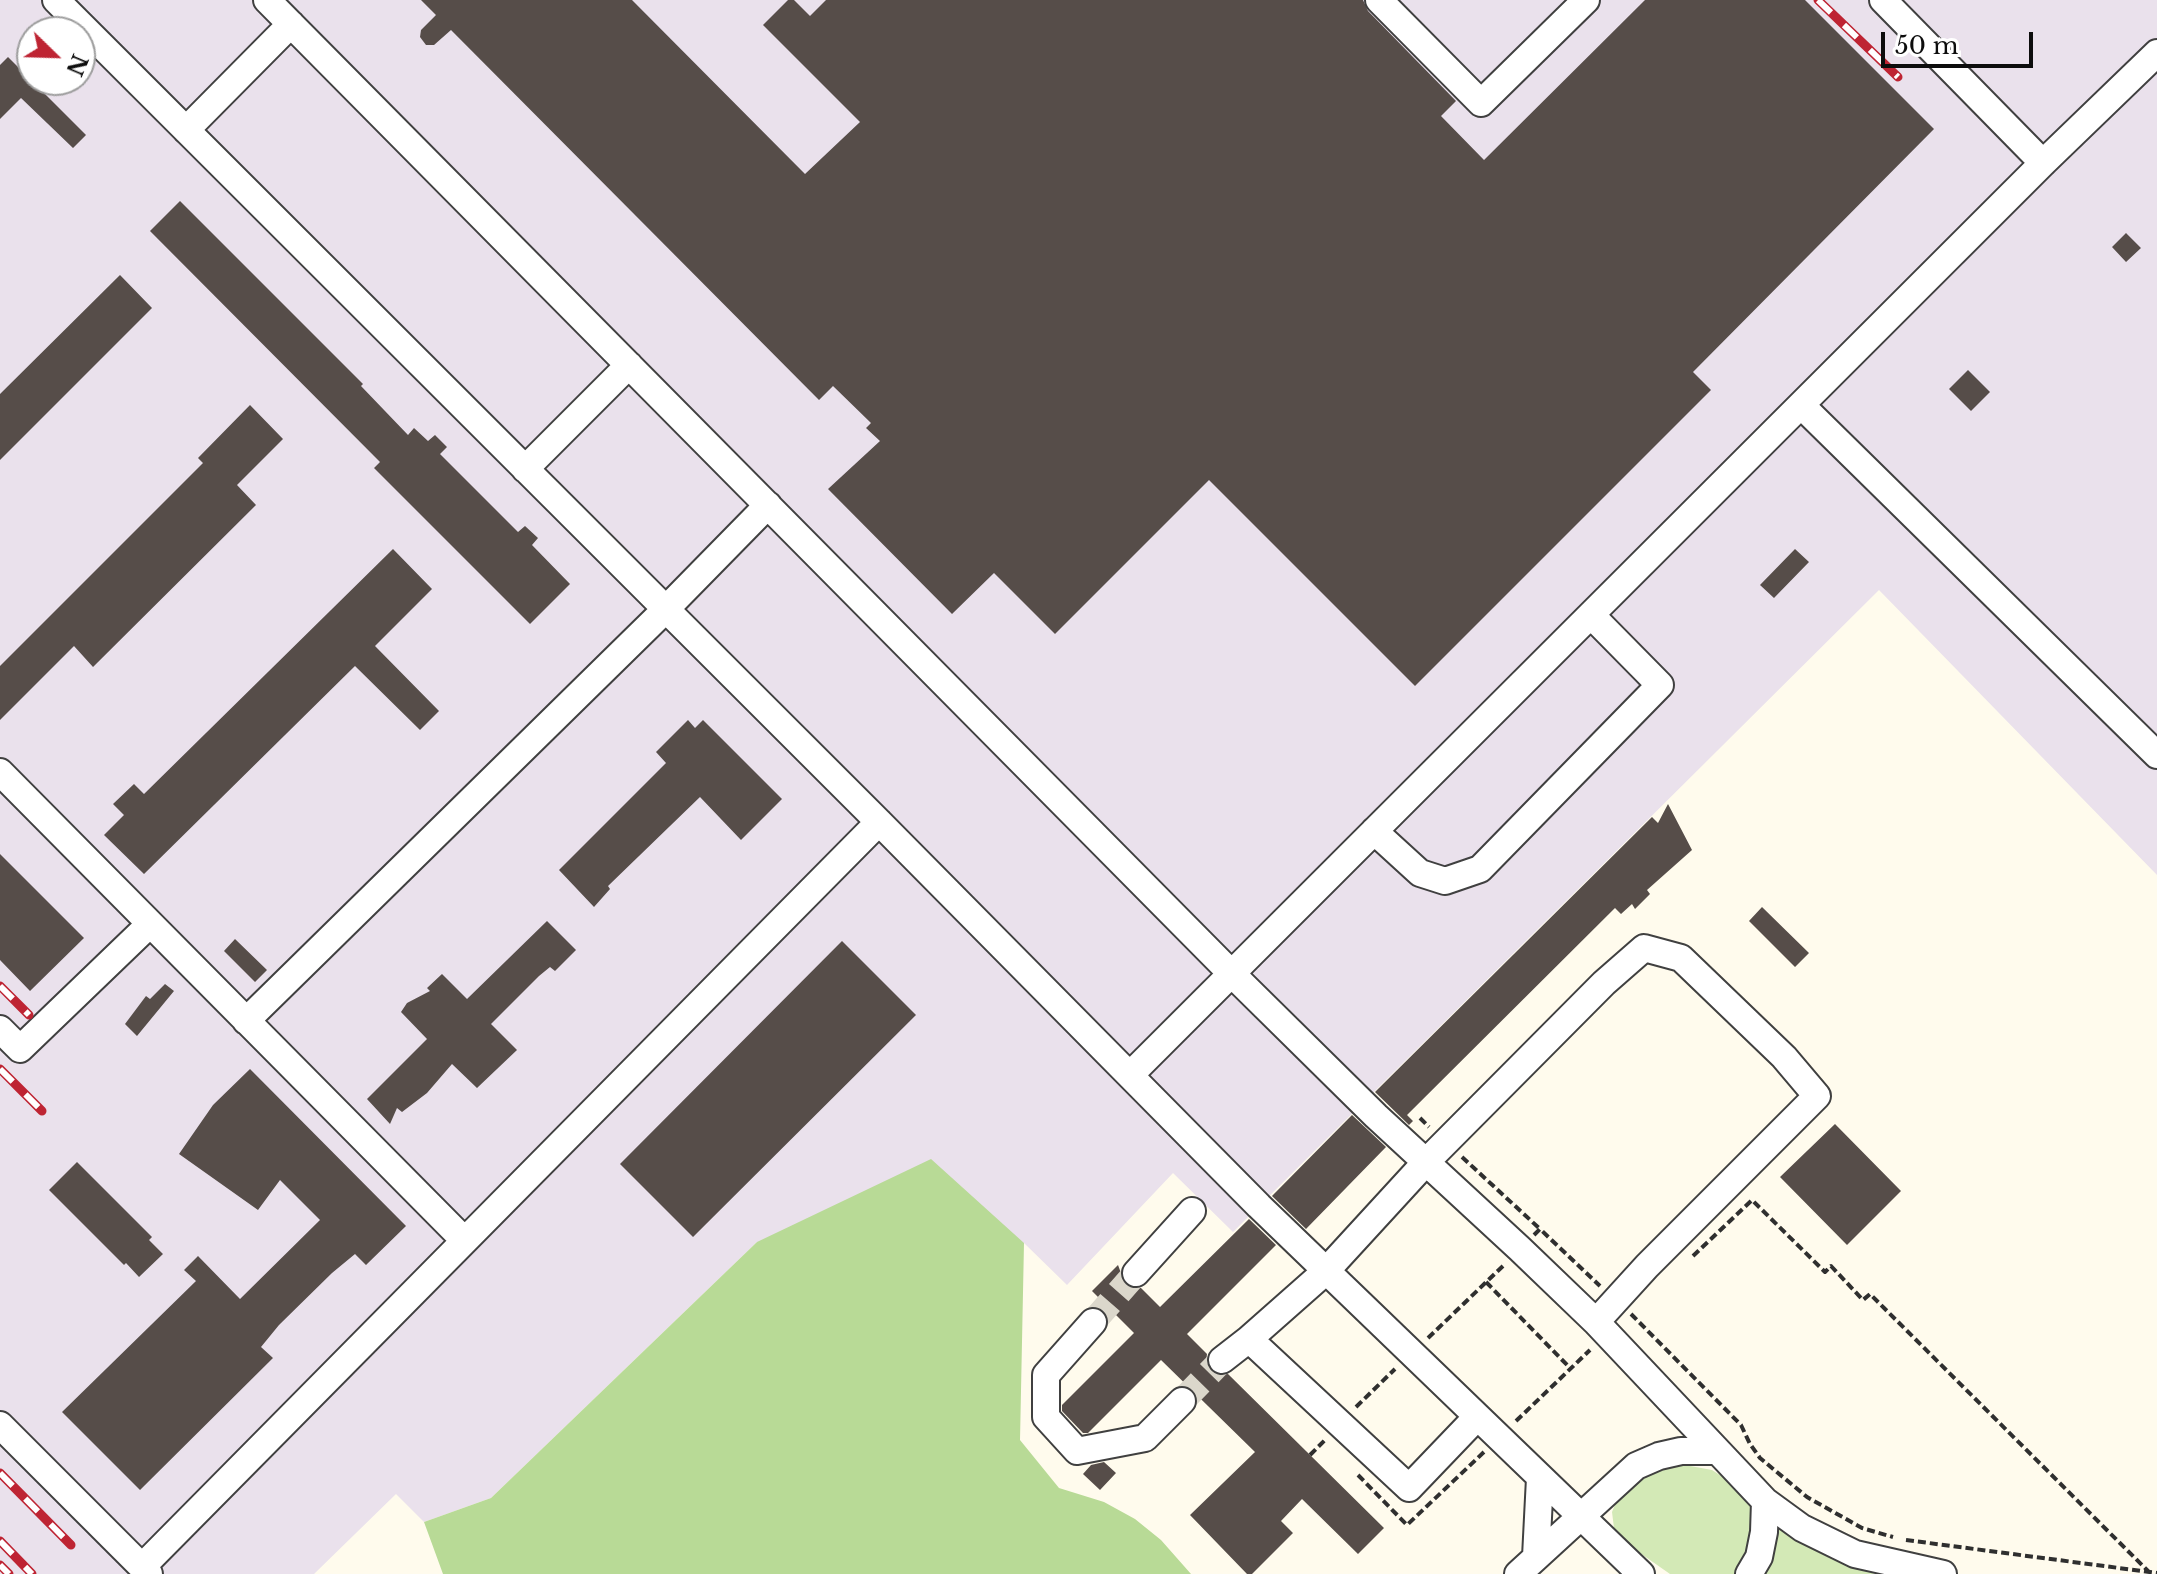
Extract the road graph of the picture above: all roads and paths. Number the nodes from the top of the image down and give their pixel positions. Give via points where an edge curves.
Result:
1 (56, 0) edge
2 (267, 0) edge
3 (1379, 0) edge
4 (1586, 0) edge
5 (1883, 0) edge
6 (291, 24) junction
7 (2157, 53) edge
8 (186, 130) junction
9 (2043, 163) junction
10 (629, 365) junction
11 (1801, 405) junction
12 (525, 469) junction
13 (768, 505) junction
14 (666, 609) junction
15 (1591, 615) junction
16 (2157, 755) edge
17 (0, 772) edge
18 (879, 822) junction
19 (1374, 831) junction
20 (150, 924) junction
21 (1232, 974) junction
22 (246, 1021) junction
23 (0, 1029) edge
24 (1130, 1075) junction
25 (1420, 1118) dead end
26 (1446, 1142) junction
27 (1426, 1162) junction
28 (1192, 1211) dead end
29 (1540, 1229) dead end
30 (464, 1240) junction
31 (1683, 1264) dead end
32 (1326, 1271) junction
33 (1136, 1273) tunnel mouth
34 (1486, 1282) dead end
35 (1638, 1308) dead end
36 (1093, 1322) tunnel mouth
37 (1596, 1322) junction
38 (1249, 1339) junction
39 (1222, 1360) tunnel mouth
40 (1571, 1369) dead end
41 (1182, 1401) tunnel mouth
42 (1477, 1417) junction
43 (0, 1425) edge
44 (1715, 1451) junction
45 (1540, 1478) junction
46 (1765, 1501) junction
47 (1580, 1517) junction
48 (1527, 1566) edge
49 (145, 1570) edge
50 (2150, 1573) edge
51 (2157, 1573) edge
52 (1641, 1574) edge
53 (1749, 1574) edge
54 (1943, 1574) edge

1 - 8 lane
2 - 6 lane
3 - 4 lane via 1481,103
5 - 9 lane
6 - 8 lane
6 - 10 lane
7 - 9 lane
8 - 12 lane
9 - 11 lane
10 - 12 lane
10 - 13 lane
11 - 15 lane
11 - 16 lane
12 - 14 lane
13 - 14 lane
13 - 21 lane
14 - 18 lane
14 - 22 lane
15 - 19 lane
15 - 19 lane via 1660,685 1480,869 1445,881 1420,873
17 - 20 lane
18 - 24 lane
18 - 30 lane
19 - 21 lane
20 - 22 lane
20 - 23 lane via 20,1049
21 - 24 lane
21 - 27 lane
22 - 30 lane
24 - 32 lane
25 - 26 path
26 - 27 lane
26 - 29 path
26 - 37 lane via 1644,948 1681,958 1817,1096
27 - 32 lane
27 - 37 lane
28 - 33 lane
30 - 49 lane
31 - 50 path via 1752,1200 1825,1272 1831,1266 1863,1300 1870,1294
32 - 38 lane
32 - 42 lane
34 - 40 path
35 - 50 path via 1629,1312 1741,1425 1760,1458 1807,1497 1862,1528 1900,1539
36 - 41 lane via 1046,1375 1046,1417 1077,1451 1145,1438
37 - 44 lane
38 - 39 lane
38 - 42 lane via 1409,1488
42 - 45 lane
43 - 49 lane
44 - 46 lane
44 - 47 lane via 1681,1451 1636,1466
45 - 47 lane
45 - 48 lane
46 - 53 lane via 1759,1557
46 - 54 lane via 1802,1528 1855,1554
47 - 48 lane
47 - 52 lane
50 - 51 path

